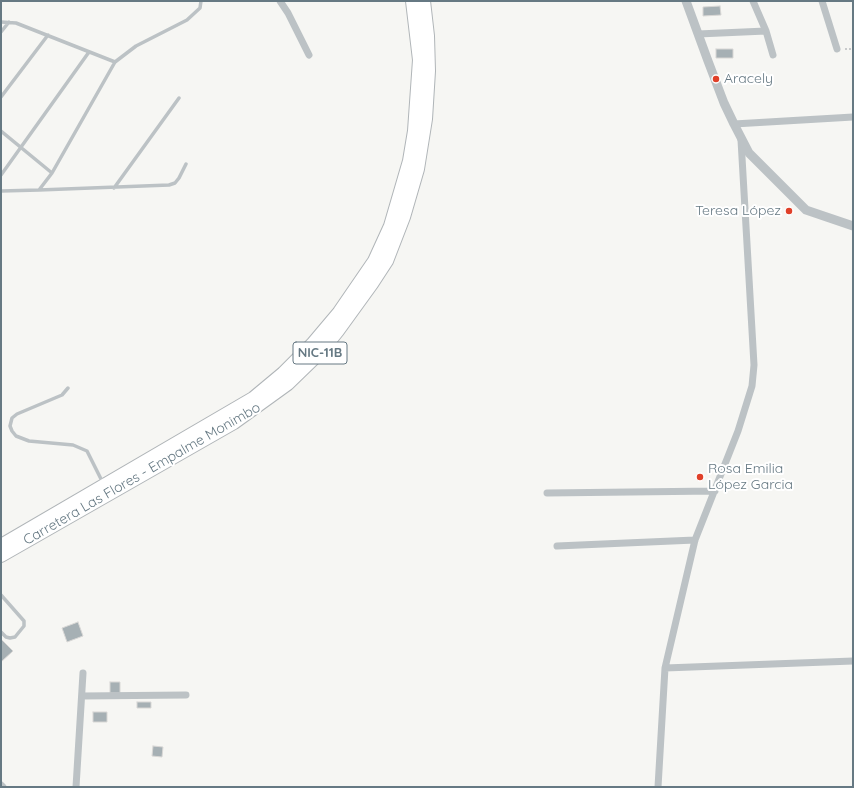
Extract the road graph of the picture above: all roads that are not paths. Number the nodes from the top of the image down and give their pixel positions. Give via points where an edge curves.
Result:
1 (201, 1) edge
2 (280, 1) edge
3 (412, 1) edge
4 (424, 1) edge
5 (686, 1) edge
6 (753, 1) edge
7 (822, 1) edge
8 (1, 22) edge
9 (8, 22) junction
10 (766, 31) junction
11 (1, 32) edge
12 (698, 34) junction
13 (48, 35) junction
14 (837, 50) dead end
15 (89, 52) junction
16 (309, 55) dead end
17 (773, 55) dead end
18 (115, 62) junction
19 (1, 97) edge
20 (179, 98) dead end
21 (853, 117) edge
22 (734, 124) junction
23 (1, 131) edge
24 (741, 138) junction
25 (21, 147) junction
26 (186, 164) dead end
27 (52, 173) junction
28 (1, 175) edge
29 (114, 188) junction
30 (39, 190) junction
31 (1, 191) edge
32 (853, 226) edge
33 (68, 388) dead end
34 (103, 484) junction
35 (715, 491) junction
36 (547, 493) dead end
37 (695, 540) junction
38 (1, 545) edge
39 (557, 546) dead end
40 (1, 556) edge
41 (1, 595) edge
42 (1, 632) edge
43 (853, 661) edge
44 (665, 668) junction
45 (83, 673) dead end
46 (186, 694) dead end
47 (82, 696) junction
48 (1, 785) edge
49 (4, 787) edge
50 (76, 787) edge
51 (658, 787) edge

1 - 18 lane via 200,8 187,20 136,46
2 - 16 street
3 - 34 highway, Carretera Las Flores - Empalme Monimbo / NIC-11B via 419,60 414,131 398,204 374,261 339,312 312,344 253,398
4 - 40 highway, Carretera Las Flores - Empalme Monimbo / NIC-11B via 429,77 426,119 418,169 387,261 338,331 322,351 288,384 234,423
5 - 12 street
6 - 10 street
7 - 14 street
8 - 9 lane
9 - 11 lane
9 - 13 lane
10 - 12 street
10 - 17 street
12 - 22 street
13 - 15 lane
13 - 19 lane
15 - 18 lane
15 - 25 lane
18 - 27 lane
20 - 29 lane
21 - 22 street
22 - 24 street
23 - 25 lane
24 - 32 street via 750,153 806,210
24 - 35 street via 754,365 752,386
25 - 27 lane
25 - 28 lane
26 - 29 lane via 175,183 169,185
27 - 30 lane
29 - 30 lane
30 - 31 lane
33 - 34 lane via 62,396 17,414 12,418 10,426 16,436 29,441 73,445 87,451
34 - 38 highway, Carretera Las Flores - Empalme Monimbo / NIC-11B
35 - 36 street
35 - 37 street
37 - 39 street
37 - 44 street
41 - 42 lane via 24,621 24,626 15,637 6,637
43 - 44 street
44 - 51 street
45 - 47 street
46 - 47 street
47 - 50 street
48 - 49 street

